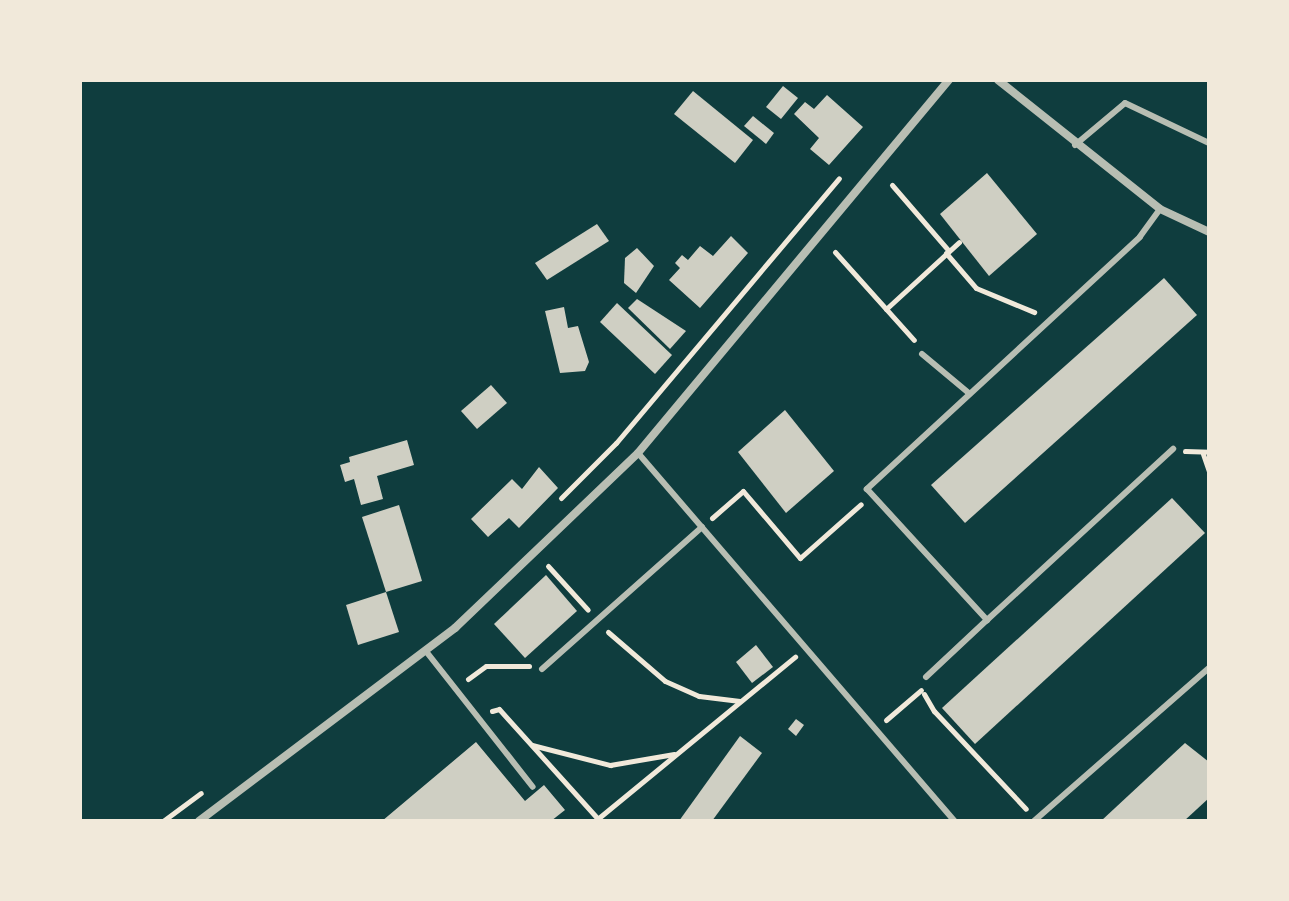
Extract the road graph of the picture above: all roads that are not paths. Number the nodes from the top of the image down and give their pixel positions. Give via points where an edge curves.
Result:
1 (949, 80) edge
2 (998, 80) edge
3 (1209, 143) edge
4 (1075, 145) junction
5 (1160, 209) junction
6 (1209, 232) edge
7 (922, 354) road end
8 (970, 394) junction
9 (1173, 449) dead end
10 (638, 453) junction
11 (702, 527) junction
12 (987, 620) junction
13 (425, 650) junction
14 (1209, 668) edge
15 (542, 669) road end
16 (926, 677) road end
17 (533, 787) dead end
18 (1039, 819) edge
19 (199, 821) edge
20 (955, 821) edge

1 - 10 street
2 - 4 street
3 - 4 lane via 1125,103
4 - 5 street
5 - 6 street
5 - 8 lane via 1140,237
7 - 8 lane
8 - 12 lane via 867,489
9 - 12 lane
10 - 11 lane
10 - 13 street via 493,595
11 - 15 lane
11 - 20 lane
12 - 16 lane
13 - 17 lane
13 - 19 street
14 - 18 lane

